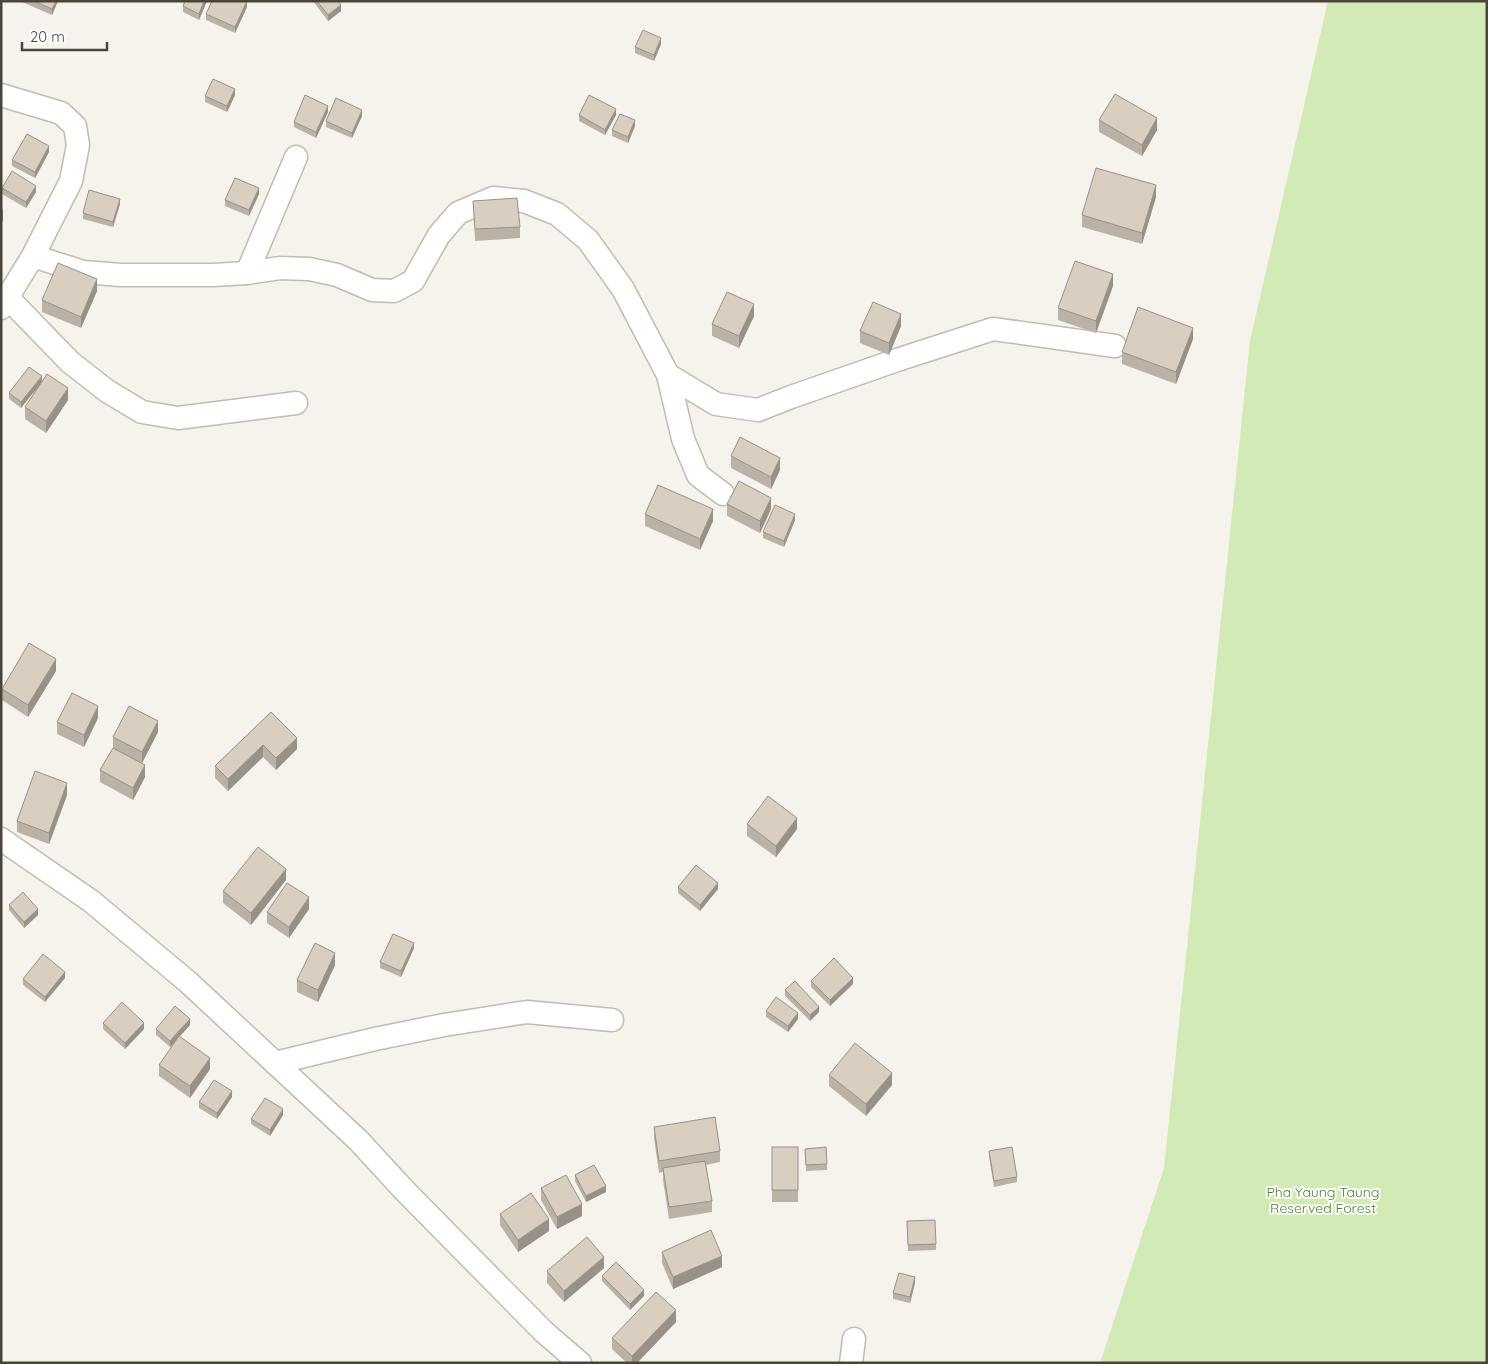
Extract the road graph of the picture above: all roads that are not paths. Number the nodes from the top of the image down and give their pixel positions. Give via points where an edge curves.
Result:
1 (1, 95) edge
2 (296, 157) dead end
3 (33, 256) junction
4 (247, 273) junction
5 (5, 303) edge
6 (1115, 346) dead end
7 (668, 375) junction
8 (296, 403) dead end
9 (723, 494) dead end
10 (1, 840) edge
11 (612, 1020) dead end
12 (275, 1063) junction
13 (854, 1339) dead end
14 (580, 1363) edge
15 (851, 1363) edge

1 - 3 street via 60,113 75,126 78,145 71,181
2 - 4 street
3 - 4 street via 83,272
3 - 5 street
4 - 7 street via 280,268 309,269 338,275 372,290 394,291 413,281 439,235 458,213 493,198 524,201 557,214 588,240 623,290
5 - 8 street via 70,362 107,391 142,412 178,418
6 - 7 street via 993,329 758,410 716,404
7 - 9 street via 683,439 698,475
10 - 12 street via 92,901 188,982
11 - 12 street via 526,1012 426,1028
12 - 14 street via 358,1140 544,1332
13 - 15 street

